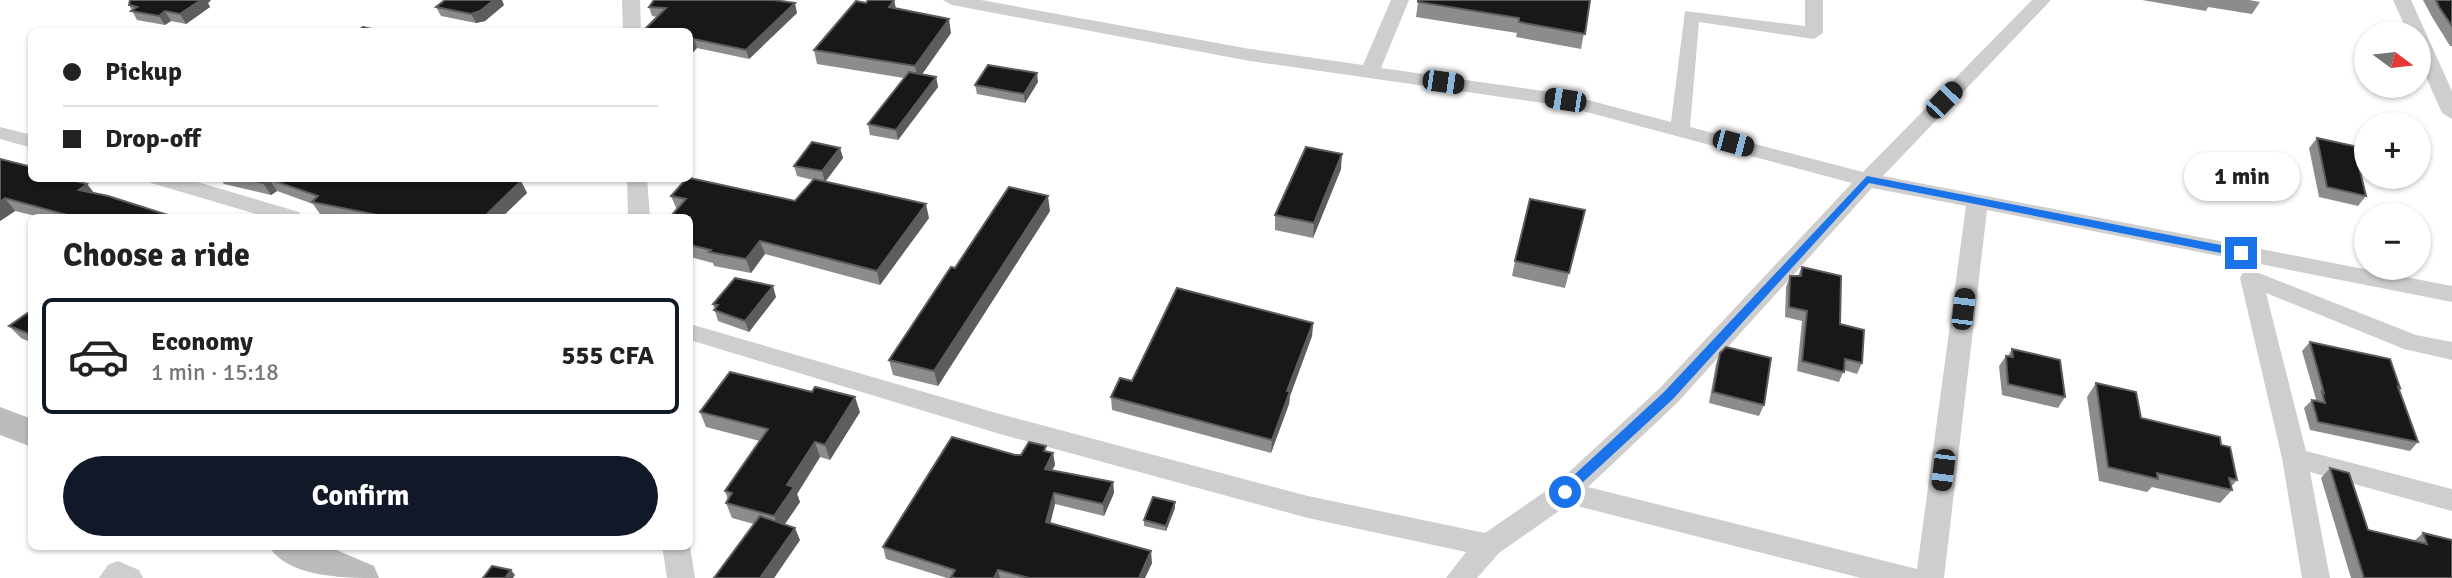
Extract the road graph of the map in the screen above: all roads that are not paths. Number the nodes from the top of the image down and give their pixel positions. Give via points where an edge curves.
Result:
1 (631, 0) edge
2 (952, 0) edge
3 (1401, 0) edge
4 (1814, 0) edge
5 (2042, 0) edge
6 (2402, 0) edge
7 (2412, 21) edge
8 (632, 28) edge
9 (2431, 61) edge
10 (2452, 65) edge
11 (2431, 66) edge
12 (1370, 71) junction
13 (2452, 113) edge
14 (1680, 129) junction
15 (0, 133) edge
16 (28, 141) edge
17 (1867, 180) junction
18 (172, 182) edge
19 (637, 182) edge
20 (1977, 201) junction
21 (281, 214) edge
22 (639, 214) edge
23 (2452, 294) edge
24 (693, 333) edge
25 (2452, 351) edge
26 (0, 420) edge
27 (28, 432) edge
28 (2295, 458) junction
29 (1565, 492) junction
30 (2452, 500) edge
31 (1489, 545) junction
32 (297, 550) edge
33 (677, 550) edge
34 (113, 578) edge
35 (130, 578) edge
36 (360, 578) edge
37 (681, 578) edge
38 (1460, 578) edge
39 (1908, 578) edge
40 (1930, 578) edge
41 (2316, 578) edge

1 - 8 street
2 - 12 street via 1225,50
3 - 12 street
4 - 14 street via 1814,33 1691,15
5 - 17 street
6 - 7 street
9 - 10 street
11 - 13 street
12 - 14 street via 1565,100
14 - 17 street
15 - 16 street
17 - 20 street
17 - 29 street via 1668,396
18 - 21 street
19 - 22 street
20 - 23 street
20 - 40 street
24 - 31 street via 1000,424 1308,507
25 - 28 street via 2412,343 2251,278
26 - 27 main road
28 - 30 street
28 - 41 street
29 - 31 street
29 - 39 street
31 - 38 street
32 - 36 main road
33 - 37 street
34 - 35 street via 118,573

